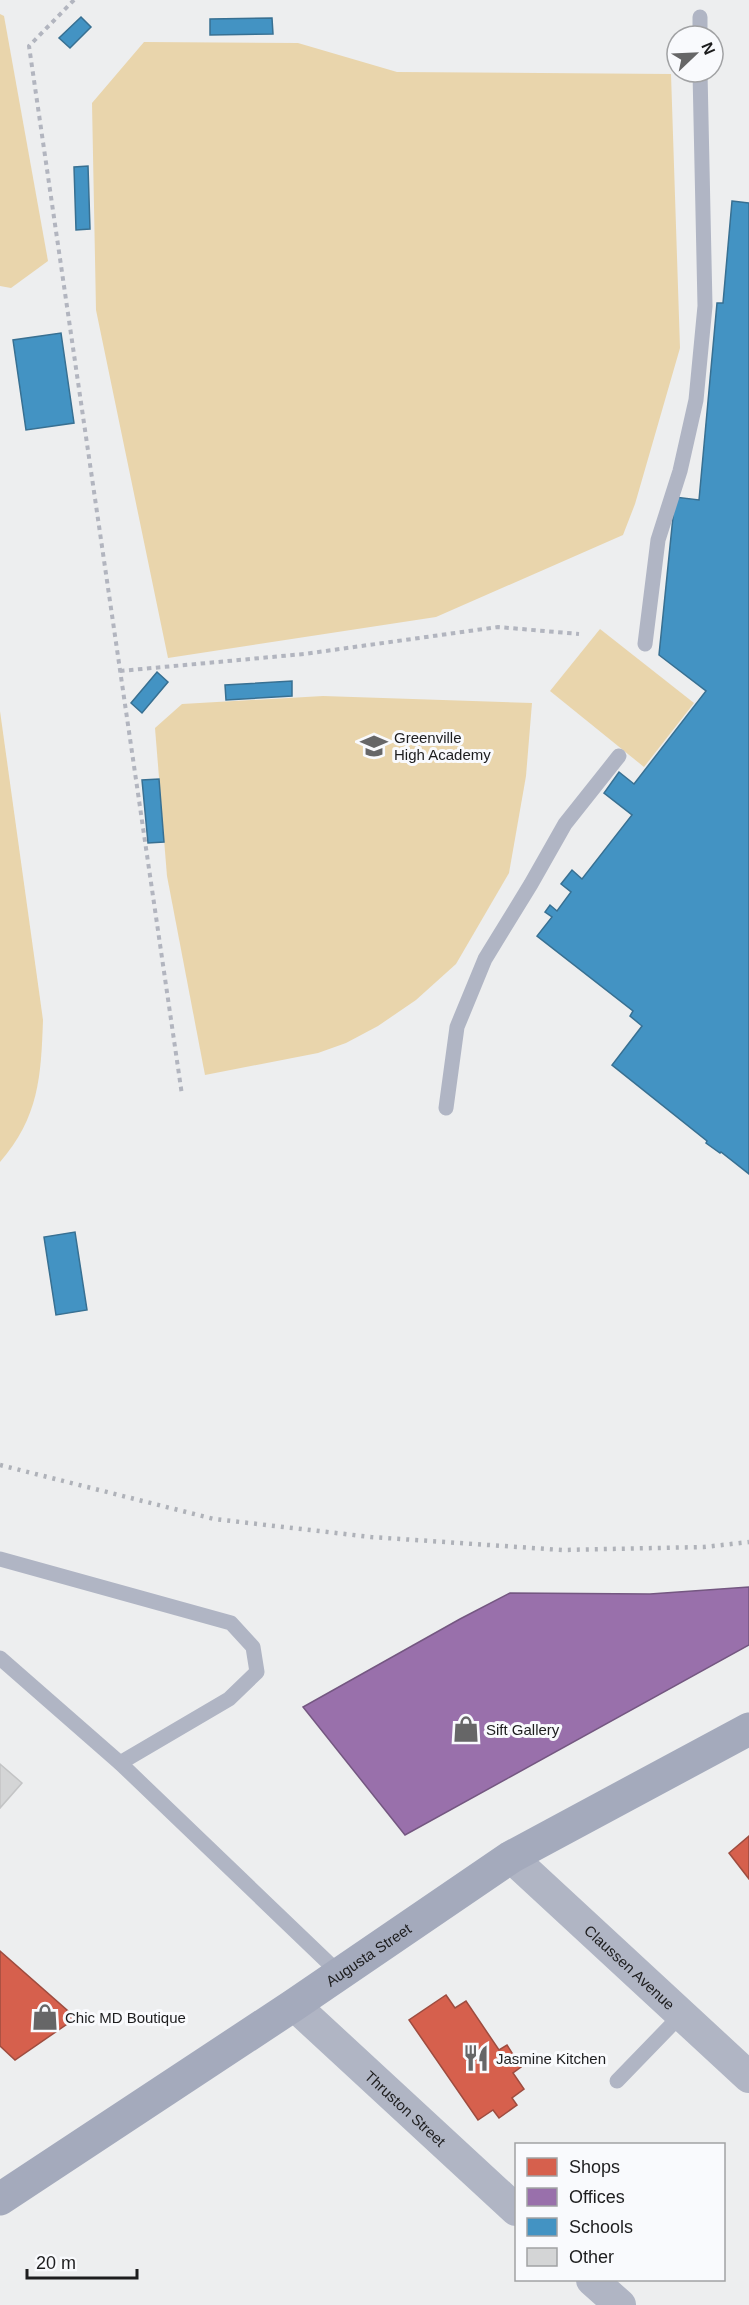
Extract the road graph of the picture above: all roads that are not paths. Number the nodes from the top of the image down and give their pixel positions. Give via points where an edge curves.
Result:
1 (700, 16) dead end
2 (700, 24) edge
3 (700, 84) edge
4 (645, 644) dead end
5 (619, 756) dead end
6 (446, 1108) dead end
7 (0, 1559) edge
8 (0, 1658) edge
9 (749, 1729) edge
10 (120, 1762) junction
11 (511, 1857) junction
12 (340, 1974) junction
13 (294, 2006) junction
14 (681, 2015) junction
15 (749, 2077) edge
16 (616, 2081) dead end
17 (0, 2199) edge
18 (515, 2209) edge
19 (593, 2281) edge
20 (620, 2305) edge

1 - 2 lane
3 - 4 lane via 705,306 697,388 680,471 658,540
5 - 6 lane via 565,824 485,959 457,1027
7 - 10 lane via 231,1623 253,1647 257,1672 229,1699
8 - 10 lane
9 - 11 main road, Augusta Street
10 - 12 lane
11 - 12 main road, Augusta Street
11 - 14 street, Claussen Avenue
12 - 13 main road, Augusta Street
13 - 17 main road, Augusta Street
13 - 18 street, Thruston Street
14 - 15 street, Claussen Avenue
14 - 16 lane
19 - 20 street

